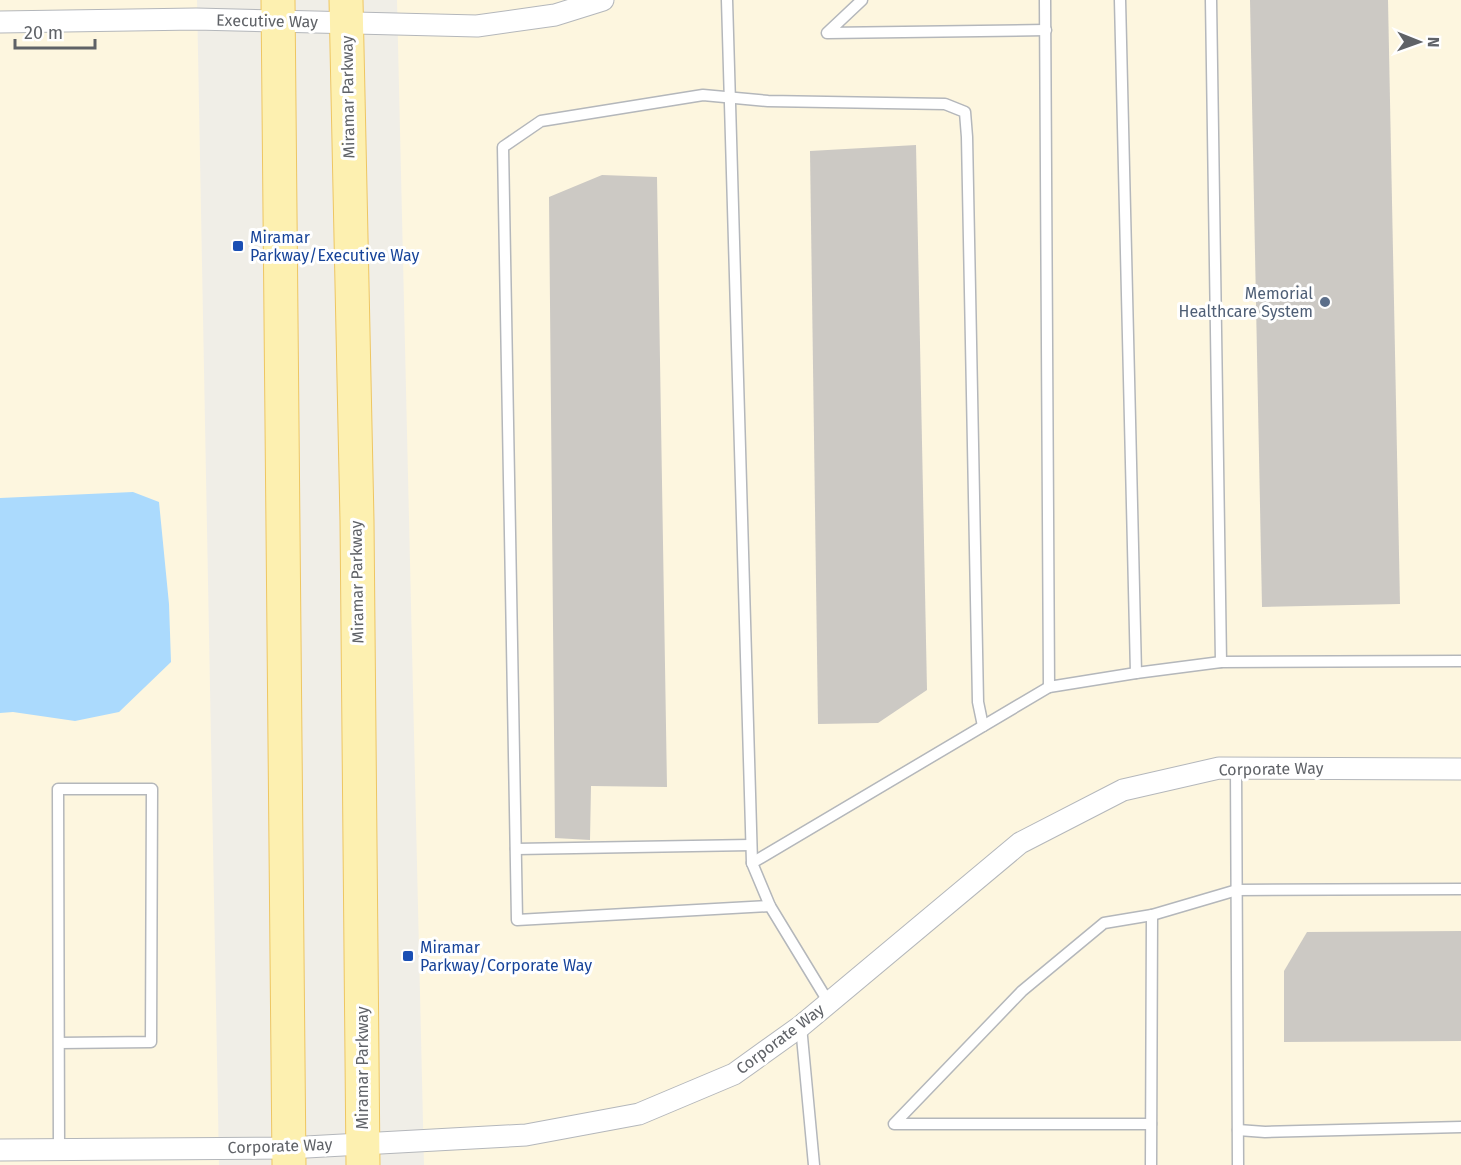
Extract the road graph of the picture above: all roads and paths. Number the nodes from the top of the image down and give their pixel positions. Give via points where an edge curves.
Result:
1 (603, 0) edge
2 (727, 0) edge
3 (862, 0) edge
4 (1045, 0) edge
5 (1120, 0) edge
6 (1211, 0) edge
7 (278, 10) edge
8 (347, 11) edge
9 (0, 22) edge
10 (1046, 30) junction
11 (730, 98) junction
12 (1461, 661) edge
13 (1221, 662) junction
14 (1136, 673) junction
15 (1049, 687) junction
16 (983, 726) junction
17 (1236, 768) junction
18 (1461, 769) edge
19 (751, 846) junction
20 (516, 849) junction
21 (752, 862) junction
22 (1461, 889) edge
23 (1237, 890) junction
24 (770, 906) junction
25 (1152, 915) junction
26 (829, 1003) junction
27 (801, 1026) junction
28 (59, 1043) junction
29 (1151, 1124) junction
30 (1461, 1127) edge
31 (1238, 1130) junction
32 (59, 1149) junction
33 (0, 1150) edge
34 (362, 1154) edge
35 (289, 1156) edge
36 (814, 1165) edge
37 (1151, 1165) edge
38 (1238, 1165) edge

1 - 8 street, Executive Way via 555,15 477,26
2 - 11 lane
3 - 10 lane via 826,33
4 - 10 lane
5 - 14 lane
6 - 13 lane
7 - 8 street, Executive Way
7 - 9 street, Executive Way via 196,19
7 - 35 main road
8 - 34 main road, Miramar Parkway via 357,521
10 - 15 lane
11 - 16 lane via 945,104 965,112 978,702
11 - 19 lane
11 - 20 lane via 704,95 541,121 503,147
12 - 13 lane
13 - 14 lane
14 - 15 lane
15 - 16 lane
16 - 21 lane
17 - 18 street, Corporate Way
17 - 23 lane
17 - 26 street, Corporate Way via 1219,768 1123,790 1020,843
19 - 20 lane
19 - 21 lane
20 - 24 lane via 517,920
21 - 24 lane
22 - 23 lane
23 - 25 lane
23 - 31 lane
24 - 26 lane
25 - 29 lane
25 - 29 lane via 1104,923 1022,991 894,1124
26 - 27 street, Corporate Way
27 - 34 street, Corporate Way via 734,1074 639,1114 526,1135
27 - 36 lane
28 - 28 lane via 58,789 152,789 151,1042
28 - 32 lane
29 - 37 lane
30 - 31 lane
31 - 38 lane
32 - 33 street, Corporate Way
32 - 35 street, Corporate Way
34 - 35 street, Corporate Way

